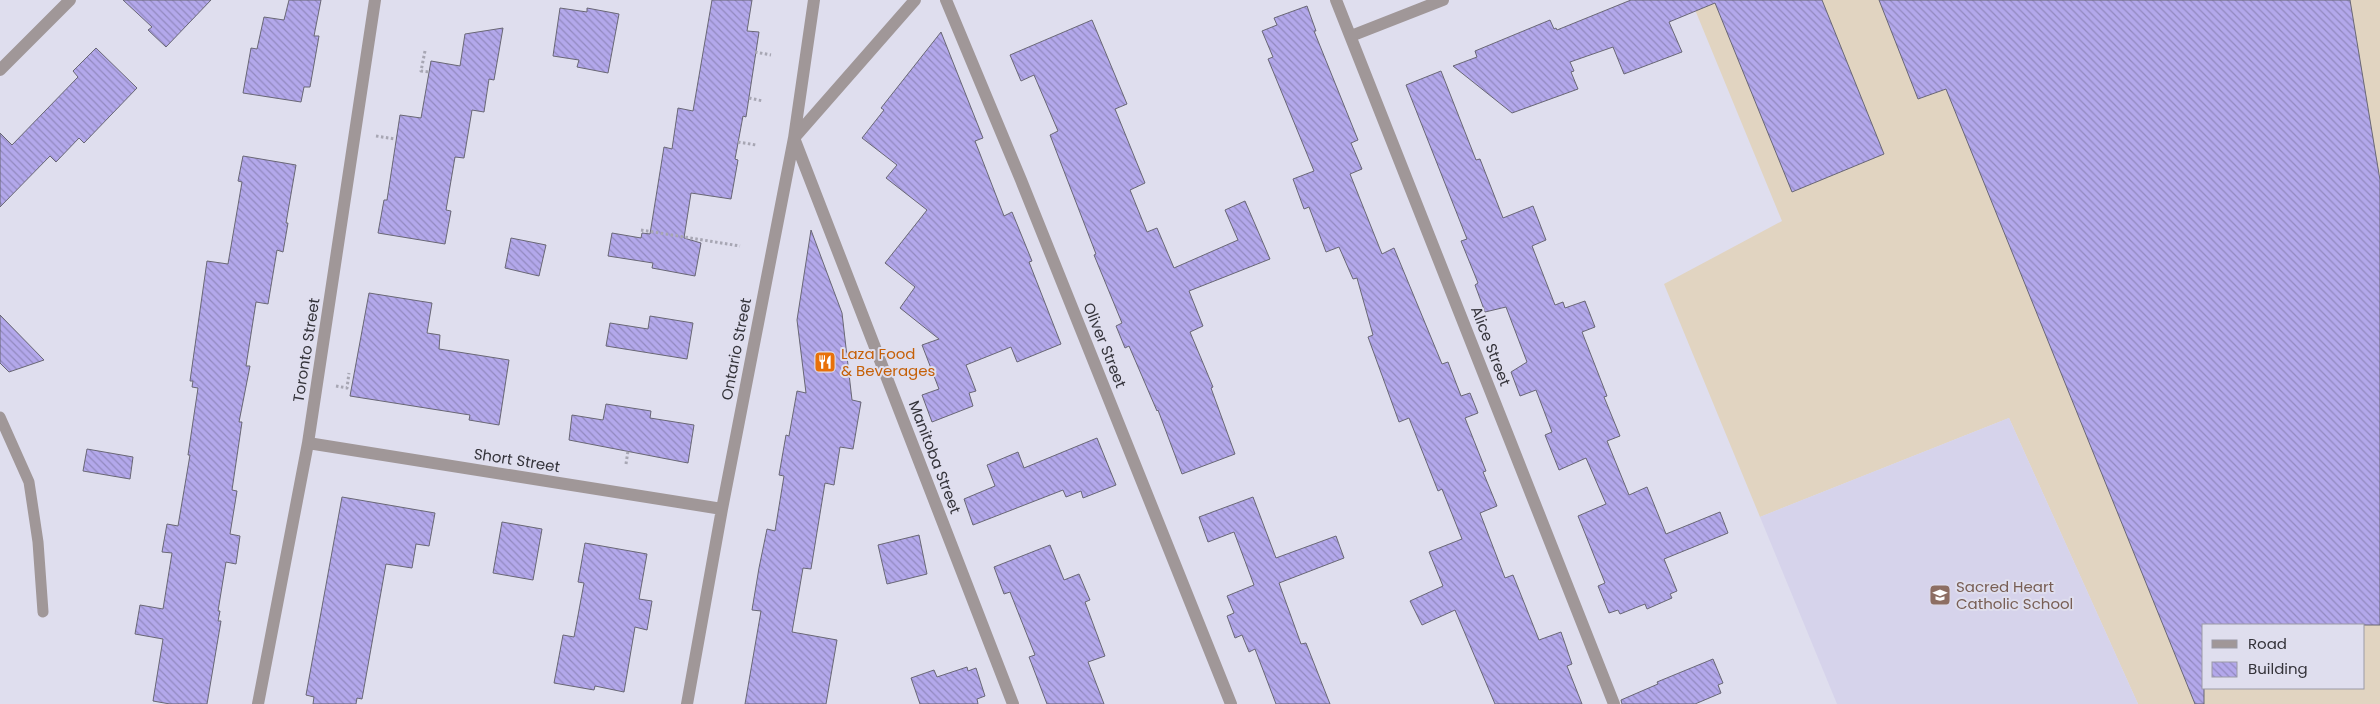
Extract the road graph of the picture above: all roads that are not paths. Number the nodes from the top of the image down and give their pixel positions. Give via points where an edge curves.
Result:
1 (70, 0) edge
2 (375, 0) edge
3 (814, 0) edge
4 (915, 0) edge
5 (946, 0) edge
6 (1336, 0) edge
7 (1443, 0) edge
8 (1351, 36) junction
9 (0, 70) edge
10 (794, 138) junction
11 (0, 417) edge
12 (308, 443) junction
13 (722, 509) junction
14 (43, 612) dead end
15 (258, 704) edge
16 (687, 704) edge
17 (1013, 704) edge
18 (1231, 704) edge
19 (1614, 704) edge

1 - 9 street
2 - 12 street, Toronto Street
3 - 10 street, Ontario Street
4 - 10 street
5 - 18 street, Oliver Street
6 - 8 street, Alice Street
7 - 8 street
8 - 19 street, Alice Street
10 - 13 street, Ontario Street
10 - 17 street, Manitoba Street
11 - 14 lane via 29,482 38,542
12 - 13 street, Short Street
12 - 15 street, Toronto Street
13 - 16 street, Ontario Street

